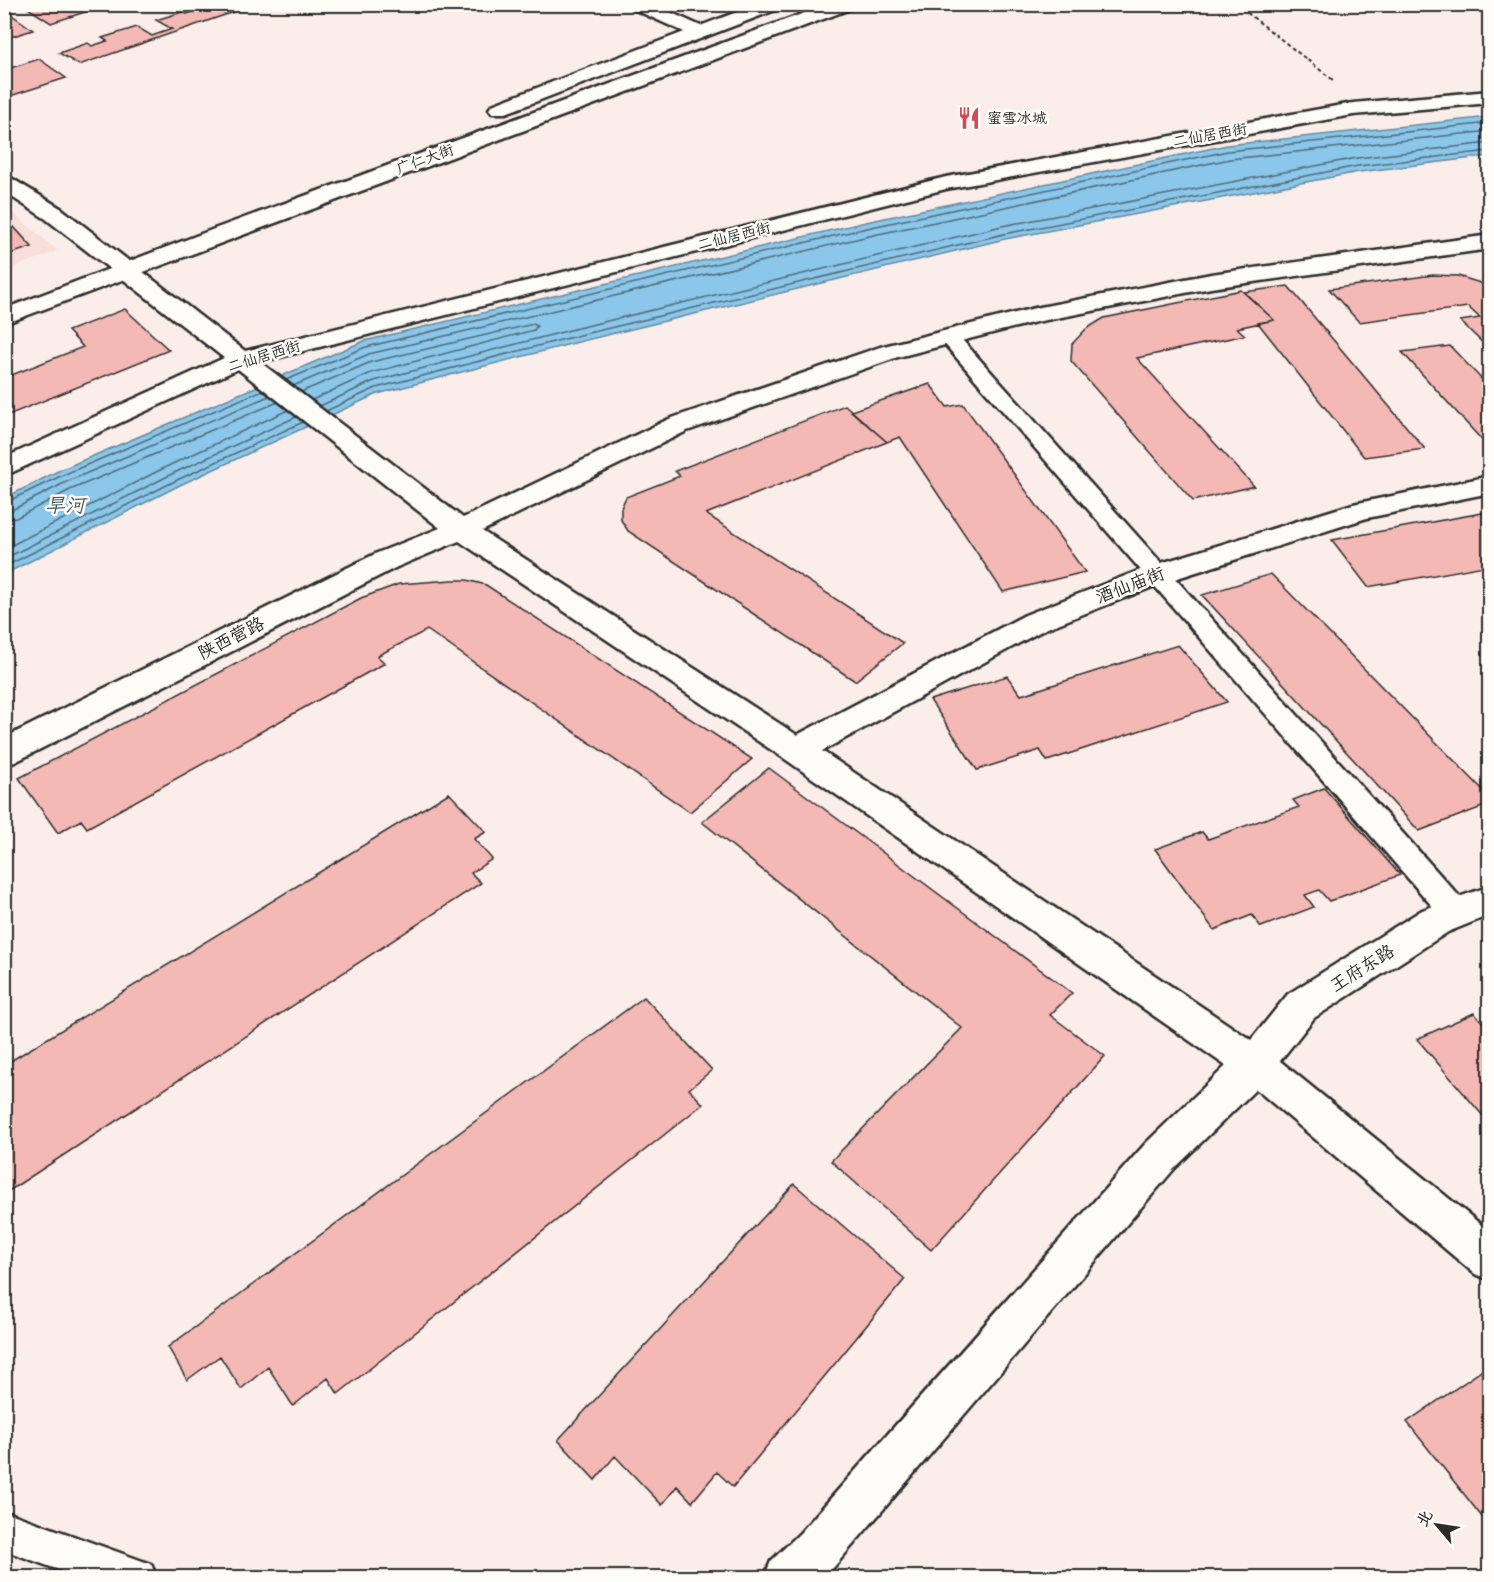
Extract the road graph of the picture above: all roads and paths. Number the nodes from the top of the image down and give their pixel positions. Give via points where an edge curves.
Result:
1 (637, 4) edge
2 (775, 4) edge
3 (847, 4) edge
4 (1236, 4) edge
5 (699, 32) junction
6 (1490, 97) edge
7 (1369, 108) junction
8 (477, 117) dead end
9 (4, 182) edge
10 (299, 185) dead end
11 (1490, 242) edge
12 (118, 264) junction
13 (4, 297) edge
14 (4, 317) edge
15 (949, 337) junction
16 (251, 367) junction
17 (4, 468) edge
18 (1490, 484) edge
19 (461, 530) junction
20 (1158, 574) junction
21 (796, 750) junction
22 (4, 753) edge
23 (1490, 900) edge
24 (1456, 913) junction
25 (1256, 1064) junction
26 (1490, 1259) edge
27 (4, 1530) edge
28 (136, 1578) edge
29 (788, 1578) edge

1 - 5 street
2 - 5 street
3 - 12 street, 广仁大街
4 - 7 path
5 - 8 street
6 - 7 street, 二仙居西街
7 - 16 street, 二仙居西街 via 946,183
9 - 12 street via 54,214
10 - 12 street, 广仁大街
11 - 15 street, 陕西营路 via 1211,281 1035,315
12 - 13 street, 广仁大街
12 - 14 street, 广仁大街
12 - 16 street
15 - 19 street, 陕西营路 via 889,352 678,425
15 - 20 lane
16 - 17 street, 二仙居西街
16 - 19 street
18 - 20 street, 酒仙庙街 via 1363,510
19 - 21 street
19 - 22 street, 陕西营路 via 387,560
20 - 21 street, 酒仙庙街 via 1035,622
20 - 24 lane
21 - 25 street
23 - 24 street, 王府东路
24 - 25 street, 王府东路 via 1435,921 1301,1006
25 - 26 street
25 - 29 street, 王府东路 via 1160,1156 817,1550
27 - 28 lane

